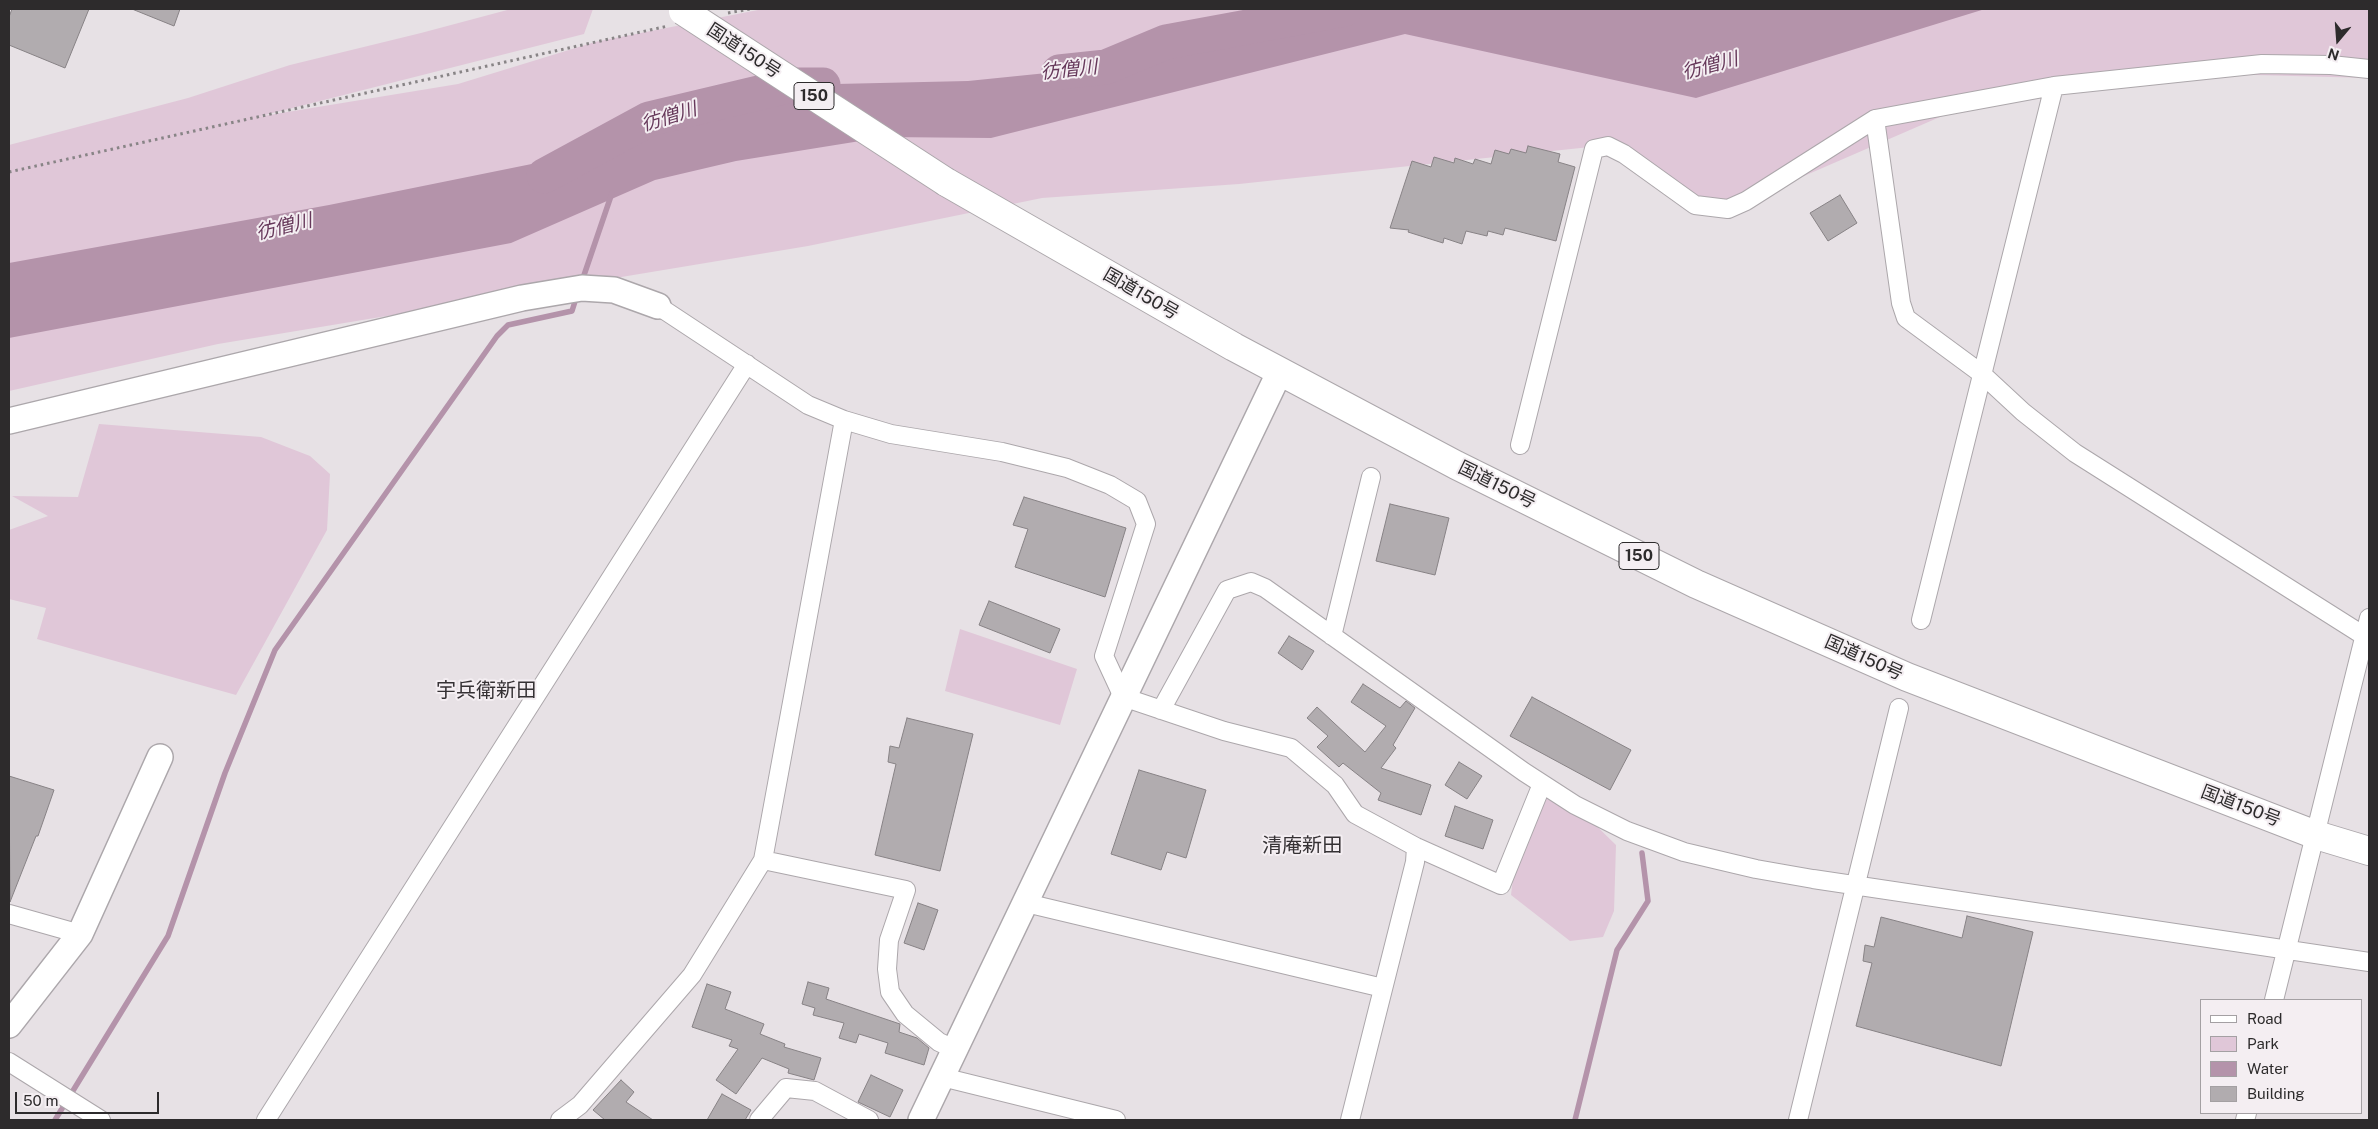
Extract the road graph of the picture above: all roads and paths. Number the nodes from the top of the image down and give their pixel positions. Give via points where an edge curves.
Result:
1 (682, 10) edge
2 (595, 42) dead end
3 (2369, 69) edge
4 (2054, 86) junction
5 (1875, 119) junction
6 (9, 172) edge
7 (658, 306) joint
8 (747, 364) junction
9 (1280, 371) junction
10 (1982, 374) junction
11 (844, 420) junction
12 (9, 421) edge
13 (1520, 444) dead end
14 (1371, 477) dead end
15 (2369, 618) edge
16 (1921, 620) dead end
17 (1332, 636) junction
18 (2367, 638) edge
19 (1123, 697) junction
20 (1899, 708) dead end
21 (1161, 710) junction
22 (160, 757) dead end
23 (1542, 784) junction
24 (2316, 835) junction
25 (1416, 847) junction
26 (2369, 851) edge
27 (763, 860) junction
28 (1855, 885) junction
29 (1026, 904) junction
30 (9, 914) edge
31 (80, 934) junction
32 (2287, 950) junction
33 (2369, 962) edge
34 (1383, 988) junction
35 (2274, 999) edge
36 (9, 1025) edge
37 (956, 1050) junction
38 (9, 1062) edge
39 (942, 1077) junction
40 (101, 1120) edge
41 (266, 1120) edge
42 (560, 1120) edge
43 (759, 1120) edge
44 (869, 1120) edge
45 (921, 1120) edge
46 (1116, 1120) edge
47 (1350, 1120) edge
48 (1798, 1120) edge

1 - 9 highway, 国道150号 / 150, bridge via 946,182
2 - 6 path
3 - 4 street via 2262,64
4 - 5 street
4 - 10 street
5 - 10 street via 1901,303 1906,318
5 - 13 street via 1746,202 1728,209 1695,205 1624,154 1608,146 1594,149
7 - 8 street
7 - 12 street via 614,290 590,289 522,298
8 - 11 street via 808,405
8 - 41 street
9 - 19 street
9 - 24 highway, 国道150号 / 150 via 1456,465 1696,584 1907,677
10 - 16 street
10 - 18 street via 2075,453
11 - 19 street via 891,434 1002,452 1067,468 1110,485 1137,501 1146,524 1104,656
11 - 27 street
14 - 17 street
15 - 18 street
17 - 21 street via 1265,588 1251,582 1227,590
17 - 23 street
18 - 24 street
19 - 21 street
19 - 29 street
20 - 28 street
21 - 25 street via 1291,748 1334,785 1355,814
22 - 31 street
23 - 25 street via 1501,885
23 - 28 street via 1627,831 1684,852 1756,869
24 - 26 highway, 国道150号 / 150
24 - 32 street
25 - 34 street
27 - 37 street via 906,890 888,940 890,992 905,1014 939,1042
27 - 42 street via 692,975 580,1105
28 - 32 street
28 - 48 street
29 - 34 street
29 - 37 street
30 - 31 street
31 - 36 street
32 - 33 street
32 - 35 street
34 - 47 street
37 - 39 street
38 - 40 street
39 - 45 street
39 - 46 street
43 - 44 street via 786,1088 815,1091

